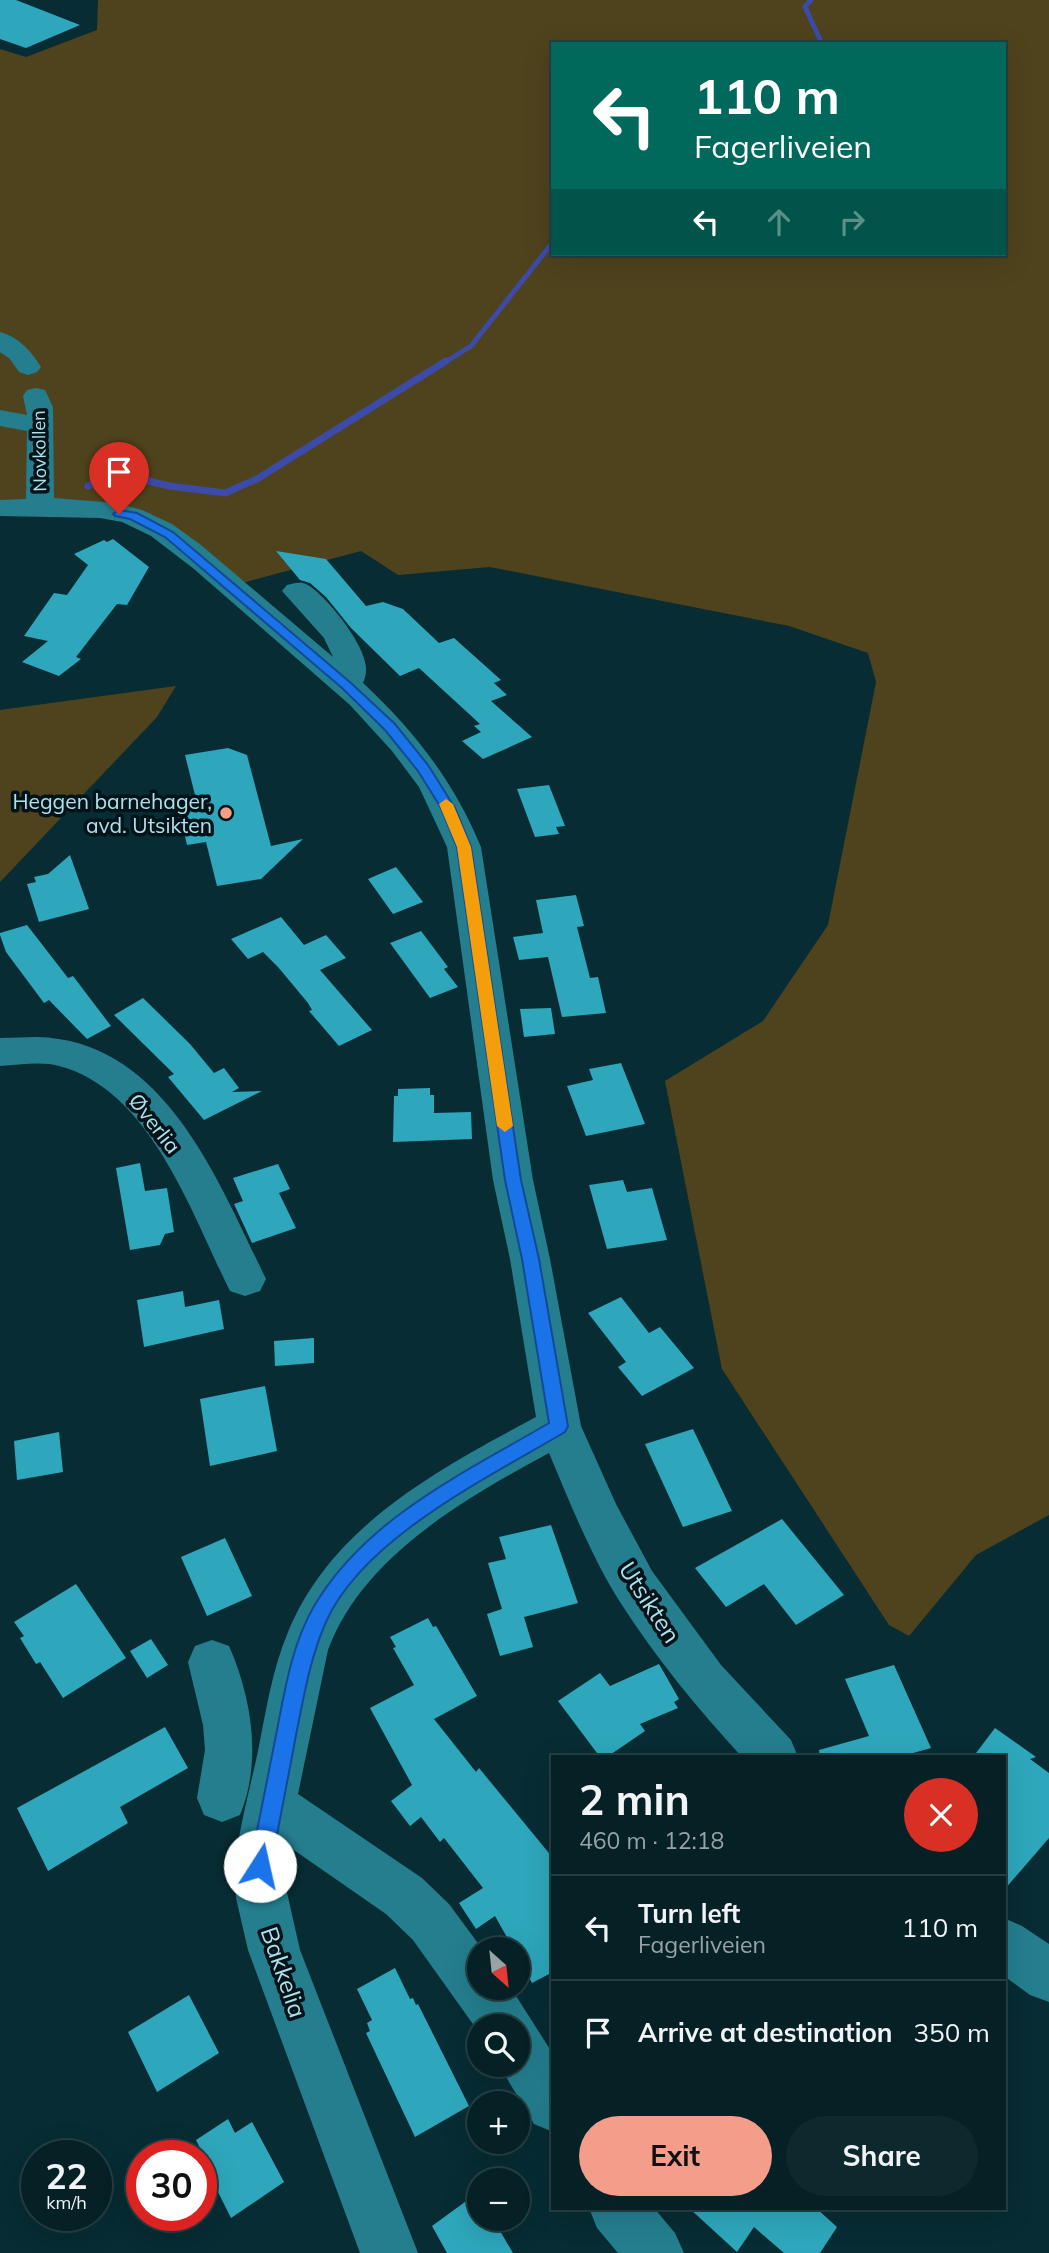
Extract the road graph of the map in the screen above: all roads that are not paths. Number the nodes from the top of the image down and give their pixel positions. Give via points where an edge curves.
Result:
1 (0, 340) edge
2 (27, 367) dead end
3 (36, 396) dead end
4 (0, 418) edge
5 (40, 425) junction
6 (40, 507) junction
7 (0, 508) edge
8 (297, 591) dead end
9 (347, 685) junction
10 (0, 1052) edge
11 (0, 1063) edge
12 (0, 1077) edge
13 (245, 1279) dead end
14 (559, 1426) junction
15 (212, 1662) dead end
16 (772, 1755) edge
17 (222, 1798) dead end
18 (272, 1805) junction
19 (1006, 1945) edge
20 (1049, 1976) edge
21 (497, 2014) edge
22 (530, 2066) edge
23 (551, 2102) edge
24 (619, 2210) edge
25 (389, 2253) edge
26 (655, 2253) edge

1 - 2 street via 20,354
3 - 5 street, Novkollen
4 - 5 street
5 - 6 street, Novkollen
6 - 7 street, Utsikten
6 - 9 street, Utsikten via 133,516 169,535
8 - 9 street via 343,645 352,667
9 - 14 street, Utsikten via 423,768 448,808 464,847 513,1180
10 - 13 street, Øverlia via 71,1056 94,1064 140,1099 188,1167
11 - 12 street
14 - 16 street, Utsikten via 636,1586 704,1681
14 - 18 street, Bakkelia via 439,1497 375,1544 344,1577 319,1615 300,1664
15 - 17 street via 229,1750
18 - 21 street via 404,1896 431,1922
18 - 25 street, Bakkelia via 260,1866 264,1912 274,1950
19 - 20 street
22 - 23 street
24 - 26 street

